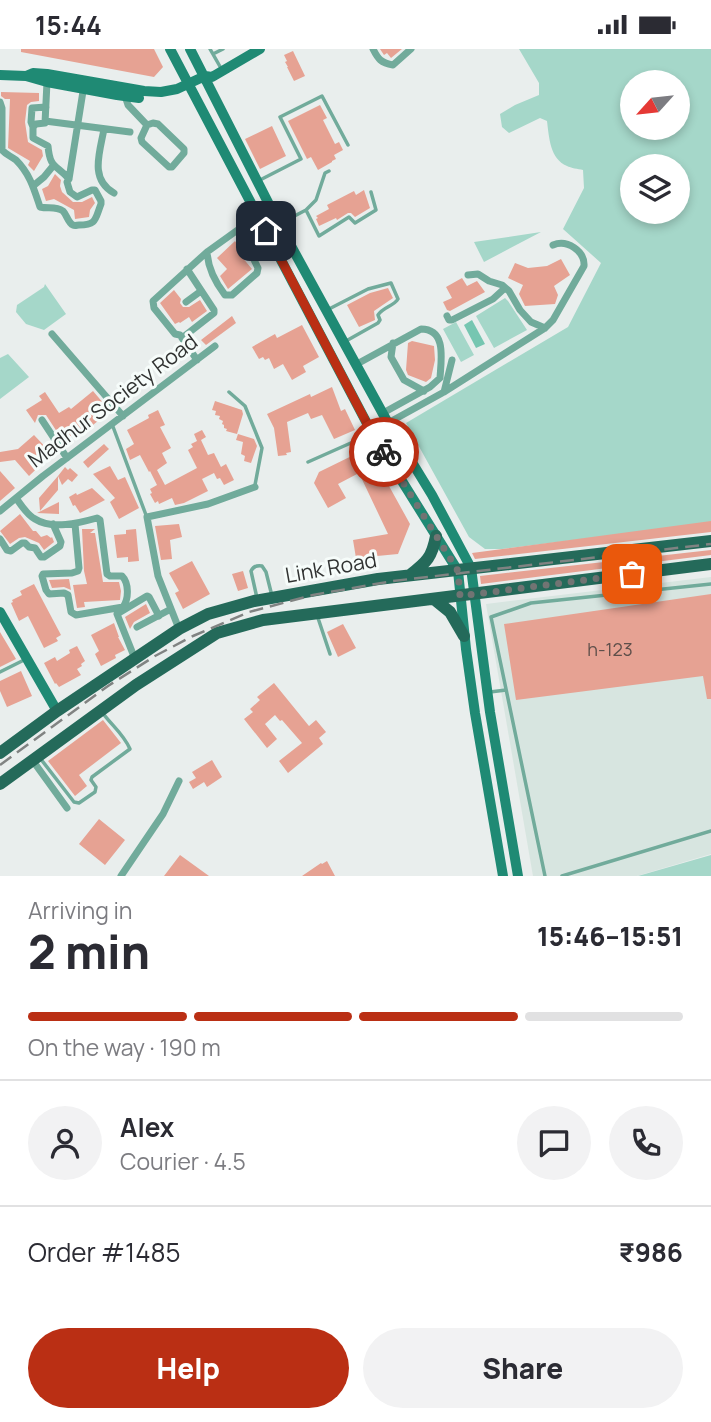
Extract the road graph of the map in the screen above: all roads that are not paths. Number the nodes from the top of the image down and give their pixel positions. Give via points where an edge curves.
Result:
1 (170, 49) edge
2 (190, 49) edge
3 (223, 49) edge
4 (260, 49) edge
5 (373, 49) edge
6 (411, 49) edge
7 (212, 51) edge
8 (0, 75) edge
9 (26, 76) junction
10 (212, 77) junction
11 (47, 82) junction
12 (89, 86) junction
13 (192, 88) junction
14 (124, 92) junction
15 (0, 102) edge
16 (46, 107) junction
17 (45, 121) junction
18 (77, 125) junction
19 (147, 125) junction
20 (33, 127) junction
21 (104, 129) junction
22 (130, 132) dead end
23 (171, 137) junction
24 (163, 144) dead end
25 (348, 145) dead end
26 (54, 166) junction
27 (329, 171) dead end
28 (69, 179) junction
29 (257, 181) junction
30 (33, 186) junction
31 (371, 192) dead end
32 (114, 193) dead end
33 (253, 206) junction
34 (306, 210) junction
35 (279, 224) junction
36 (239, 229) junction
37 (553, 245) dead end
38 (207, 252) junction
39 (187, 269) junction
40 (468, 275) dead end
41 (505, 288) junction
42 (201, 291) junction
43 (319, 296) junction
44 (186, 302) dead end
45 (304, 304) junction
46 (327, 310) junction
47 (447, 316) dead end
48 (545, 328) junction
49 (52, 334) dead end
50 (182, 338) junction
51 (344, 342) junction
52 (393, 343) junction
53 (215, 345) dead end
54 (197, 359) junction
55 (452, 360) dead end
56 (357, 364) junction
57 (229, 392) dead end
58 (444, 392) junction
59 (423, 394) junction
60 (393, 397) dead end
61 (400, 410) junction
62 (123, 416) junction
63 (386, 418) junction
64 (42, 421) dead end
65 (112, 423) junction
66 (372, 433) junction
67 (67, 458) junction
68 (308, 462) dead end
69 (255, 487) joint
70 (16, 498) junction
71 (0, 511) edge
72 (147, 517) junction
73 (52, 524) junction
74 (75, 524) junction
75 (436, 536) junction
76 (0, 539) edge
77 (711, 541) edge
78 (711, 564) edge
79 (471, 568) junction
80 (458, 571) junction
81 (410, 575) junction
82 (711, 584) edge
83 (475, 594) junction
84 (460, 596) junction
85 (272, 597) junction
86 (434, 599) junction
87 (257, 600) junction
88 (171, 610) junction
89 (0, 612) edge
90 (316, 613) junction
91 (159, 616) junction
92 (137, 627) dead end
93 (179, 629) junction
94 (480, 634) junction
95 (464, 636) junction
96 (330, 654) dead end
97 (26, 659) junction
98 (135, 659) junction
99 (0, 672) edge
100 (506, 690) junction
101 (488, 693) junction
102 (57, 711) junction
103 (101, 711) junction
104 (0, 753) edge
105 (36, 758) junction
106 (179, 781) dead end
107 (0, 784) edge
108 (67, 808) dead end
109 (711, 831) edge
110 (121, 876) edge
111 (503, 876) edge
112 (518, 876) edge
113 (545, 876) edge
114 (562, 876) edge

1 - 13 main road
2 - 10 main road
3 - 7 lane
4 - 10 main road
5 - 6 street via 383,64 393,65
7 - 10 lane
8 - 9 main road
9 - 11 main road
9 - 12 main road via 47,74
10 - 13 main road
10 - 29 main road
11 - 12 main road
11 - 16 street
12 - 14 main road
12 - 18 street
13 - 14 main road via 166,97 143,98
13 - 33 main road
14 - 19 street via 128,105
15 - 30 street via 2,150 14,158
16 - 17 street
16 - 20 street via 32,108
17 - 18 street
17 - 20 street
18 - 21 street
18 - 28 street
19 - 23 street via 159,124
19 - 23 street via 142,142 169,167 184,153
20 - 26 street via 33,138 48,146
21 - 22 street
21 - 32 street via 98,174 105,188
23 - 24 street
25 - 29 lane via 321,96 281,117 300,159
26 - 28 street
26 - 30 street
27 - 34 lane via 316,200
28 - 30 street via 70,192 77,197 95,190 101,201 90,225 74,226 63,212 40,207
29 - 35 main road
31 - 34 lane via 376,210 355,223 349,216 318,236
33 - 36 street
33 - 45 main road
34 - 35 lane
35 - 43 main road
36 - 38 street
36 - 38 street via 258,268 232,295 225,295 215,282
37 - 48 street via 568,244 585,260
38 - 39 street
39 - 42 street
39 - 50 street via 153,301 154,308
40 - 41 street via 478,274
41 - 47 street via 452,320
41 - 48 street via 531,322
42 - 44 street
42 - 50 street via 214,313
43 - 45 main road
43 - 46 main road
45 - 66 main road
46 - 51 main road
46 - 51 lane via 391,283 397,302 381,311 378,323
48 - 58 street
49 - 62 street
50 - 54 street
51 - 56 main road
52 - 56 street
52 - 59 street via 391,357 404,380
52 - 59 street via 421,329 435,334 443,348 440,378
53 - 54 street, Madhur Society Road
54 - 62 street, Madhur Society Road
55 - 58 street
56 - 63 main road
57 - 69 lane via 246,407 262,448
58 - 61 street
59 - 61 street
60 - 61 street
61 - 63 street
62 - 65 street, Madhur Society Road
63 - 79 main road
64 - 67 street
65 - 67 street, Madhur Society Road
65 - 72 lane
66 - 68 lane
66 - 75 main road
67 - 70 street, Madhur Society Road
69 - 72 street via 208,504
70 - 71 street, Madhur Society Road
70 - 73 street via 33,519
72 - 88 street via 158,576
73 - 74 street
73 - 76 street via 61,546 44,557 25,543 7,551
74 - 74 street via 78,571 43,574 46,590 68,595 71,612 76,615 124,607 126,580 107,574 100,520
75 - 80 main road
75 - 81 main road via 426,563
77 - 79 main road, Link Road
78 - 83 main road
79 - 80 main road, Link Road
79 - 83 main road
80 - 81 main road, Link Road
80 - 84 main road
81 - 85 main road, Link Road
82 - 100 lane via 531,603 491,617
83 - 84 main road, Link Road
83 - 94 main road
84 - 86 main road, Link Road
84 - 95 main road
85 - 87 main road, Link Road
85 - 87 lane via 266,572 259,565 251,572
86 - 90 main road, Link Road
86 - 95 main road via 450,612
87 - 93 main road, Link Road via 208,614
88 - 91 street
88 - 93 street
89 - 97 main road
90 - 96 lane
90 - 103 main road, Link Road via 263,620 217,633
91 - 92 street
91 - 98 street via 147,596 117,614
93 - 98 main road, Link Road
94 - 95 main road
94 - 101 main road
95 - 111 main road
97 - 99 lane
97 - 102 main road
98 - 102 main road, Link Road
100 - 101 lane
100 - 113 lane
101 - 112 main road
102 - 104 main road, Link Road
103 - 105 main road, Link Road
103 - 105 lane via 130,749 92,777 95,792 74,802
105 - 107 main road, Link Road
105 - 108 street
106 - 110 street via 163,814
109 - 114 lane

